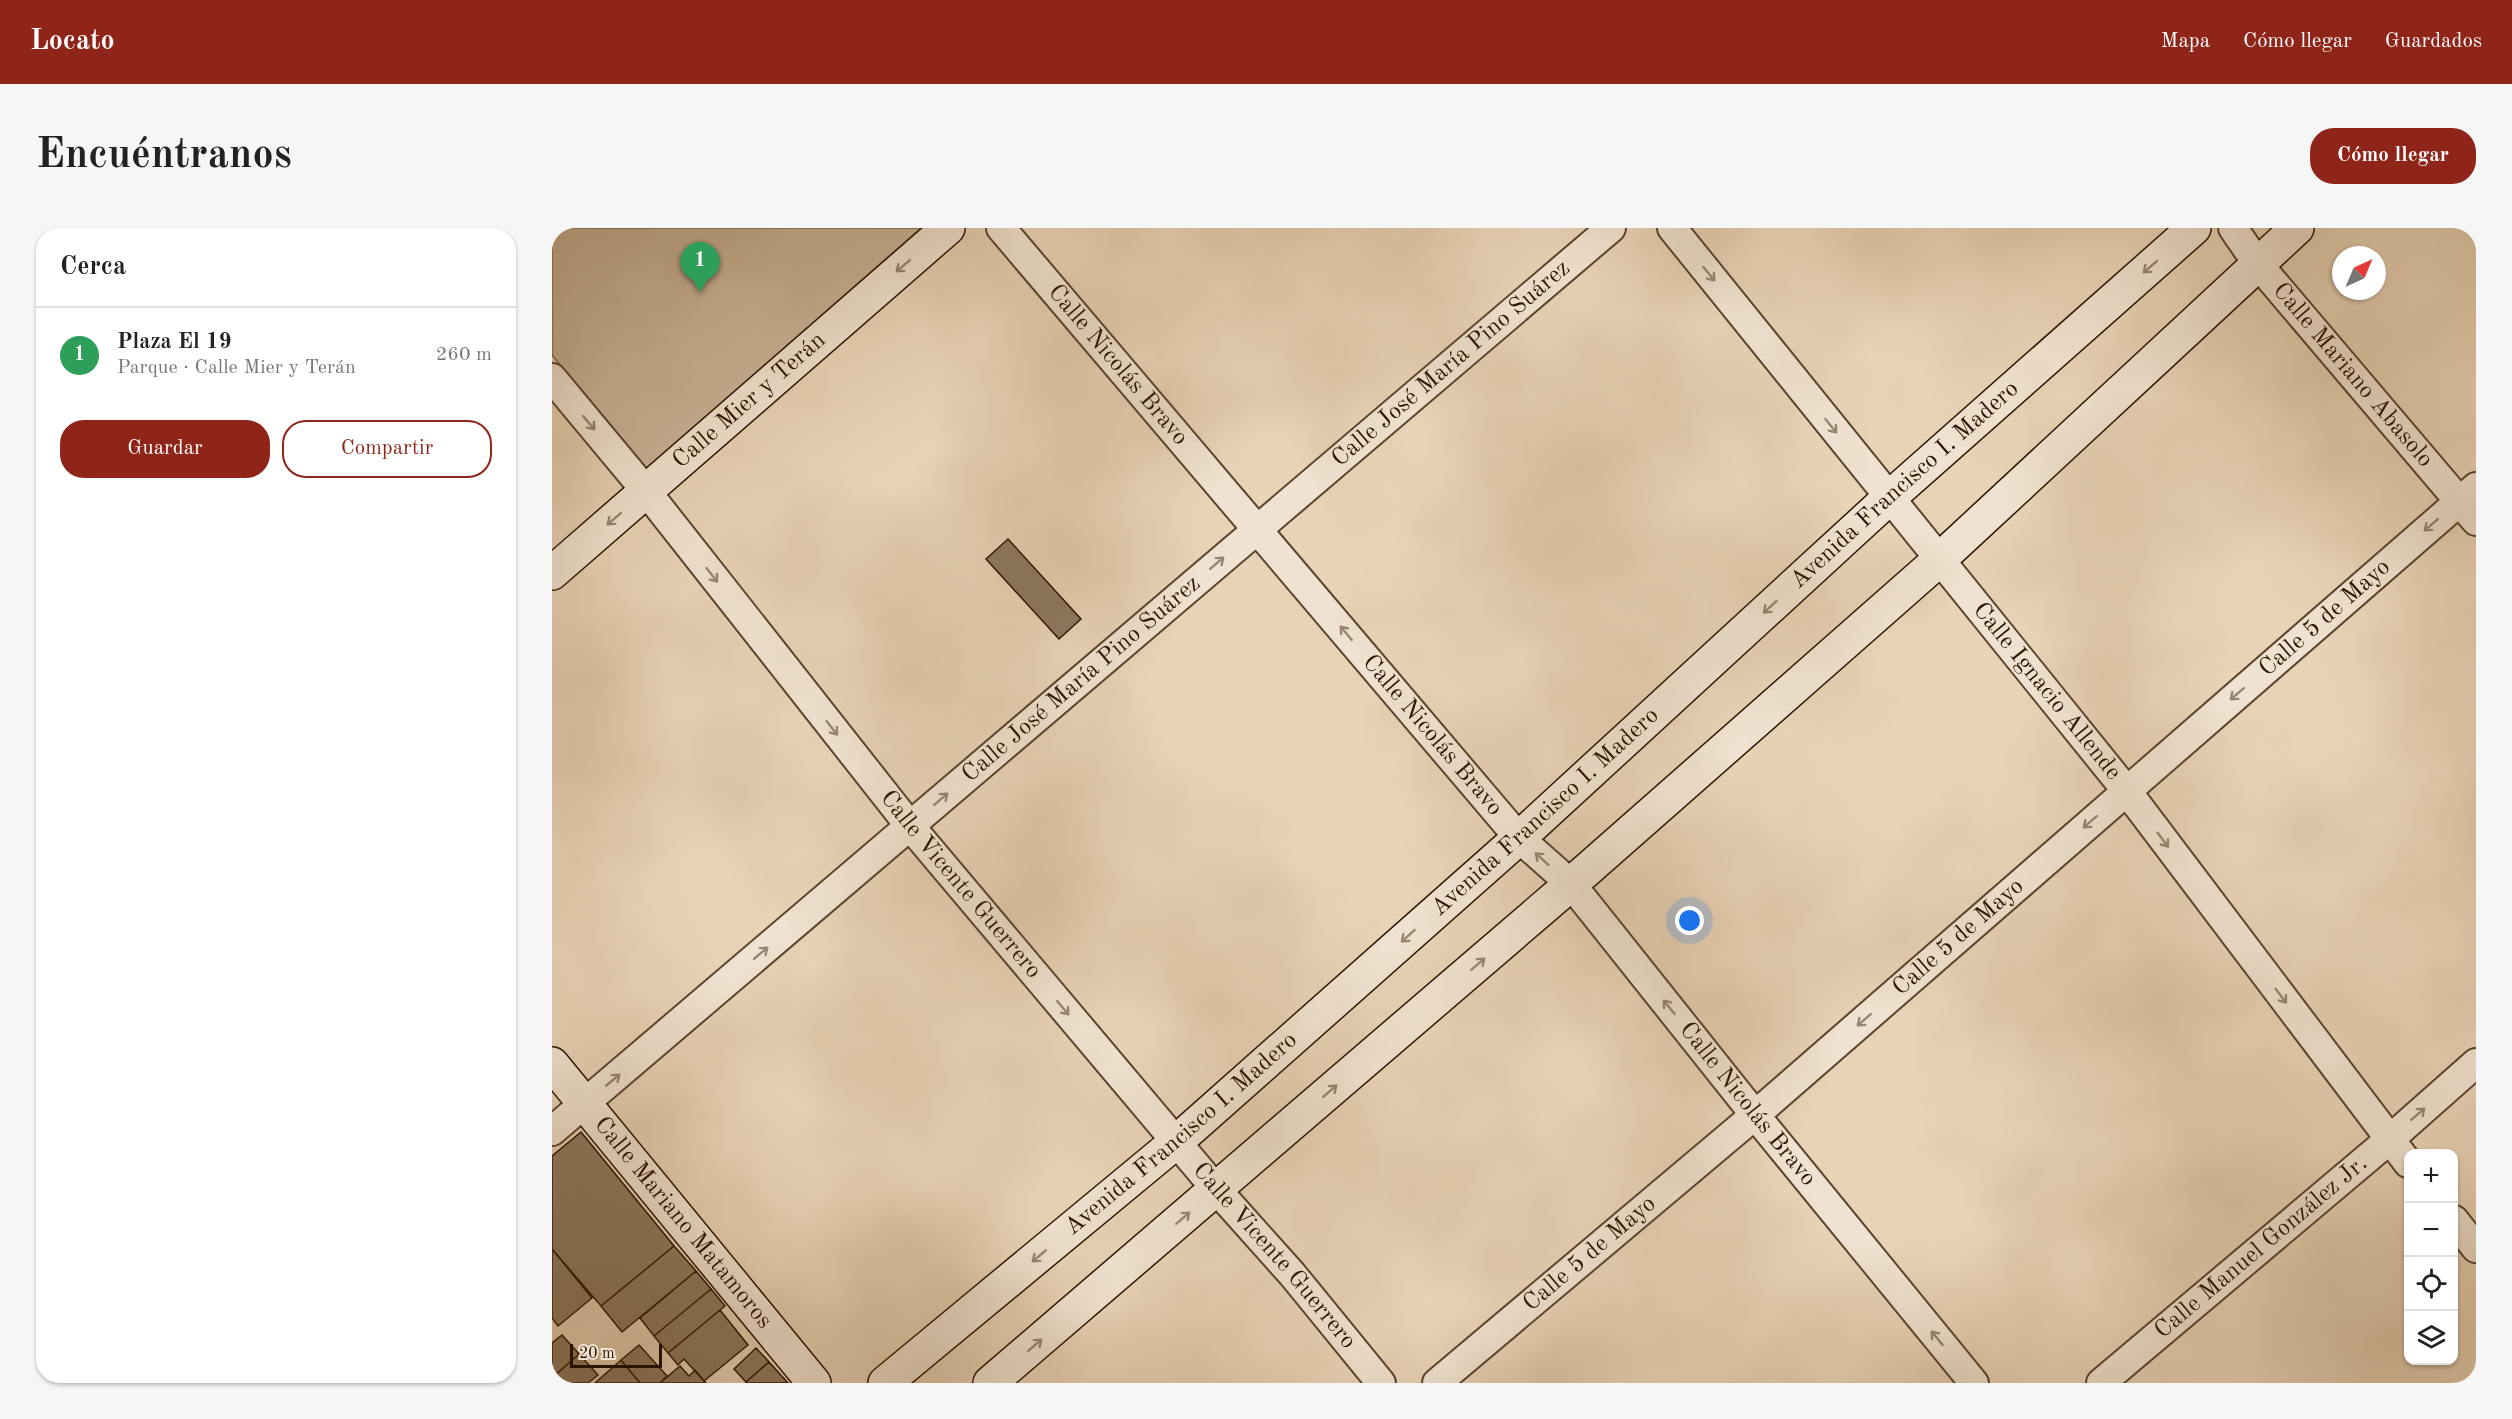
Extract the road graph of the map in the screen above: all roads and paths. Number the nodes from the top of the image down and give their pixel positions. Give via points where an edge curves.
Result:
1 (948, 228) edge
2 (1001, 228) edge
3 (1611, 228) edge
4 (1672, 228) edge
5 (2194, 228) edge
6 (2233, 228) edge
7 (2297, 228) edge
8 (2257, 263) junction
9 (552, 378) edge
10 (646, 491) junction
11 (1888, 498) junction
12 (2471, 503) edge
13 (1257, 528) junction
14 (1939, 560) junction
15 (552, 573) edge
16 (2126, 790) junction
17 (910, 826) junction
18 (1519, 838) junction
19 (1571, 884) junction
20 (2476, 1063) edge
21 (552, 1064) edge
22 (585, 1103) junction
23 (1755, 1115) junction
24 (552, 1131) edge
25 (2389, 1140) junction
26 (1176, 1142) junction
27 (2404, 1157) edge
28 (1216, 1189) junction
29 (2458, 1225) edge
30 (2476, 1248) edge
31 (814, 1383) edge
32 (885, 1383) edge
33 (990, 1383) edge
34 (1381, 1383) edge
35 (1437, 1383) edge
36 (1974, 1383) edge
37 (2101, 1383) edge

1 -> 10 main road, Calle Mier y Terán
2 - 13 street, Calle Nicolás Bravo
3 - 13 street, Calle José María Pino Suárez
4 -> 11 street, Calle Ignacio Allende
5 -> 11 main road, Avenida Francisco I. Madero
6 - 8 street, Calle Mariano Abasolo
7 - 8 main road
8 - 12 street, Calle Mariano Abasolo
8 - 14 main road
9 -> 10 street, Calle Vicente Guerrero
10 -> 15 main road, Calle Mier y Terán
10 -> 17 street, Calle Vicente Guerrero
11 - 14 street, Calle Ignacio Allende
11 -> 18 main road, Avenida Francisco I. Madero
12 -> 16 street, Calle 5 de Mayo
17 -> 13 street, Calle José María Pino Suárez
18 -> 13 street, Calle Nicolás Bravo
14 - 16 street, Calle Ignacio Allende
14 - 19 main road
16 -> 23 street, Calle 5 de Mayo
16 -> 25 street, Calle Ignacio Allende
22 -> 17 street, Calle José María Pino Suárez
17 -> 26 street, Calle Vicente Guerrero
19 -> 18 street, Calle Nicolás Bravo
18 -> 26 main road, Avenida Francisco I. Madero
23 -> 19 street, Calle Nicolás Bravo
28 -> 19 main road
25 -> 20 street, Calle Manuel González Jr.
21 - 22 main road, Calle Mariano Matamoros
22 - 24 street, Calle José María Pino Suárez
22 - 31 main road, Calle Mariano Matamoros
23 - 35 street, Calle 5 de Mayo
36 -> 23 street, Calle Nicolás Bravo
25 - 27 street, Calle Ignacio Allende
25 - 37 street, Calle Manuel González Jr.
26 - 28 street, Calle Vicente Guerrero
26 -> 32 main road, Avenida Francisco I. Madero
33 -> 28 main road
28 - 34 street, Calle Vicente Guerrero
29 - 30 street

